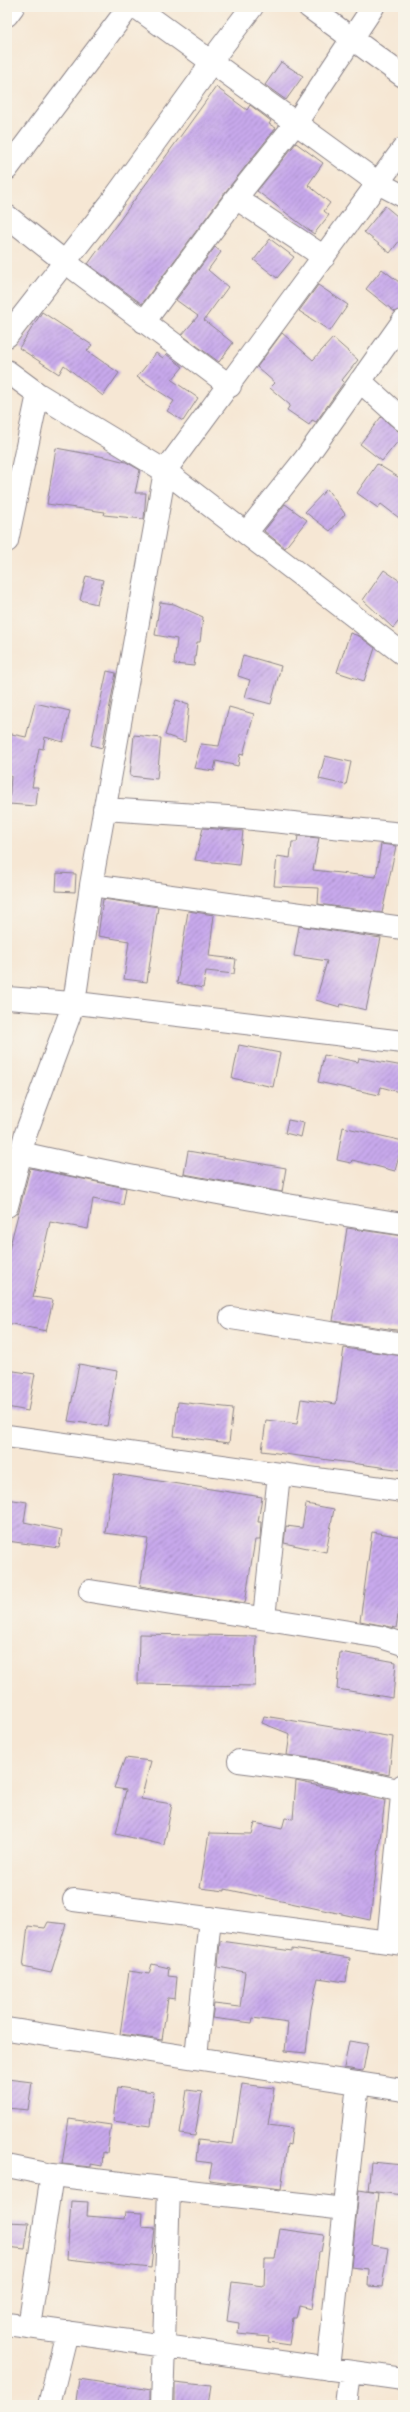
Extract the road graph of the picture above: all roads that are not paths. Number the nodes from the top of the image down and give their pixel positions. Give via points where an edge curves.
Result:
1 (13, 7) edge
2 (129, 7) edge
3 (136, 7) edge
4 (252, 7) edge
5 (309, 7) edge
6 (372, 7) edge
7 (7, 15) edge
8 (350, 39) junction
9 (211, 61) junction
10 (403, 76) edge
11 (296, 123) junction
12 (403, 149) edge
13 (7, 169) edge
14 (378, 183) junction
15 (403, 196) edge
16 (236, 198) junction
17 (7, 216) edge
18 (324, 256) junction
19 (64, 262) junction
20 (144, 322) junction
21 (402, 324) edge
22 (7, 336) edge
23 (7, 371) edge
24 (360, 381) junction
25 (230, 386) junction
26 (38, 394) junction
27 (403, 420) edge
28 (165, 471) junction
29 (246, 534) junction
30 (8, 535) edge
31 (403, 654) edge
32 (104, 809) junction
33 (403, 834) edge
34 (91, 885) junction
35 (403, 928) edge
36 (7, 998) edge
37 (74, 1003) junction
38 (403, 1042) edge
39 (21, 1153) junction
40 (7, 1206) edge
41 (403, 1224) edge
42 (231, 1318) dead end
43 (403, 1344) edge
44 (7, 1436) edge
45 (279, 1474) junction
46 (403, 1491) edge
47 (90, 1591) dead end
48 (264, 1618) junction
49 (403, 1644) edge
50 (239, 1761) dead end
51 (403, 1788) edge
52 (74, 1900) dead end
53 (210, 1918) junction
54 (395, 1944) edge
55 (7, 2029) edge
56 (196, 2057) junction
57 (358, 2083) junction
58 (403, 2090) edge
59 (7, 2166) edge
60 (52, 2175) junction
61 (169, 2189) junction
62 (345, 2209) junction
63 (7, 2324) edge
64 (30, 2327) junction
65 (67, 2332) junction
66 (165, 2346) junction
67 (328, 2369) junction
68 (350, 2372) junction
69 (403, 2379) edge
70 (49, 2405) edge
71 (162, 2405) edge
72 (346, 2405) edge

1 - 7 street
2 - 13 street
3 - 9 street
4 - 9 street
5 - 8 street
6 - 8 street
8 - 10 street
8 - 11 street
9 - 11 street
9 - 19 street via 110,204
11 - 14 street
11 - 16 street
12 - 14 street
14 - 15 street
14 - 18 street
16 - 18 street
16 - 20 street
17 - 19 street
18 - 25 street
19 - 20 street
19 - 22 street
20 - 25 street
21 - 24 street
23 - 26 street
24 - 27 street
24 - 29 street via 305,459
25 - 28 street
26 - 28 street
26 - 30 street
28 - 29 street
28 - 32 street
29 - 31 street
32 - 33 street via 243,818
32 - 34 street
34 - 35 street
34 - 37 street
36 - 37 street
37 - 38 street
37 - 39 street
39 - 40 street
39 - 41 street via 125,1177 257,1202
42 - 43 street
44 - 45 street
45 - 46 street
45 - 48 street
47 - 48 street
48 - 49 street via 381,1637
50 - 51 street via 314,1771
51 - 54 street
52 - 53 street
53 - 54 street
53 - 56 street
55 - 56 street
56 - 57 street
57 - 58 street
57 - 62 street
59 - 60 street
60 - 61 street
60 - 64 street
61 - 62 street
61 - 66 street
62 - 67 street
63 - 64 street
64 - 65 street
65 - 66 street
65 - 70 street
66 - 67 street
66 - 71 street
67 - 68 street
68 - 69 street
68 - 72 street

